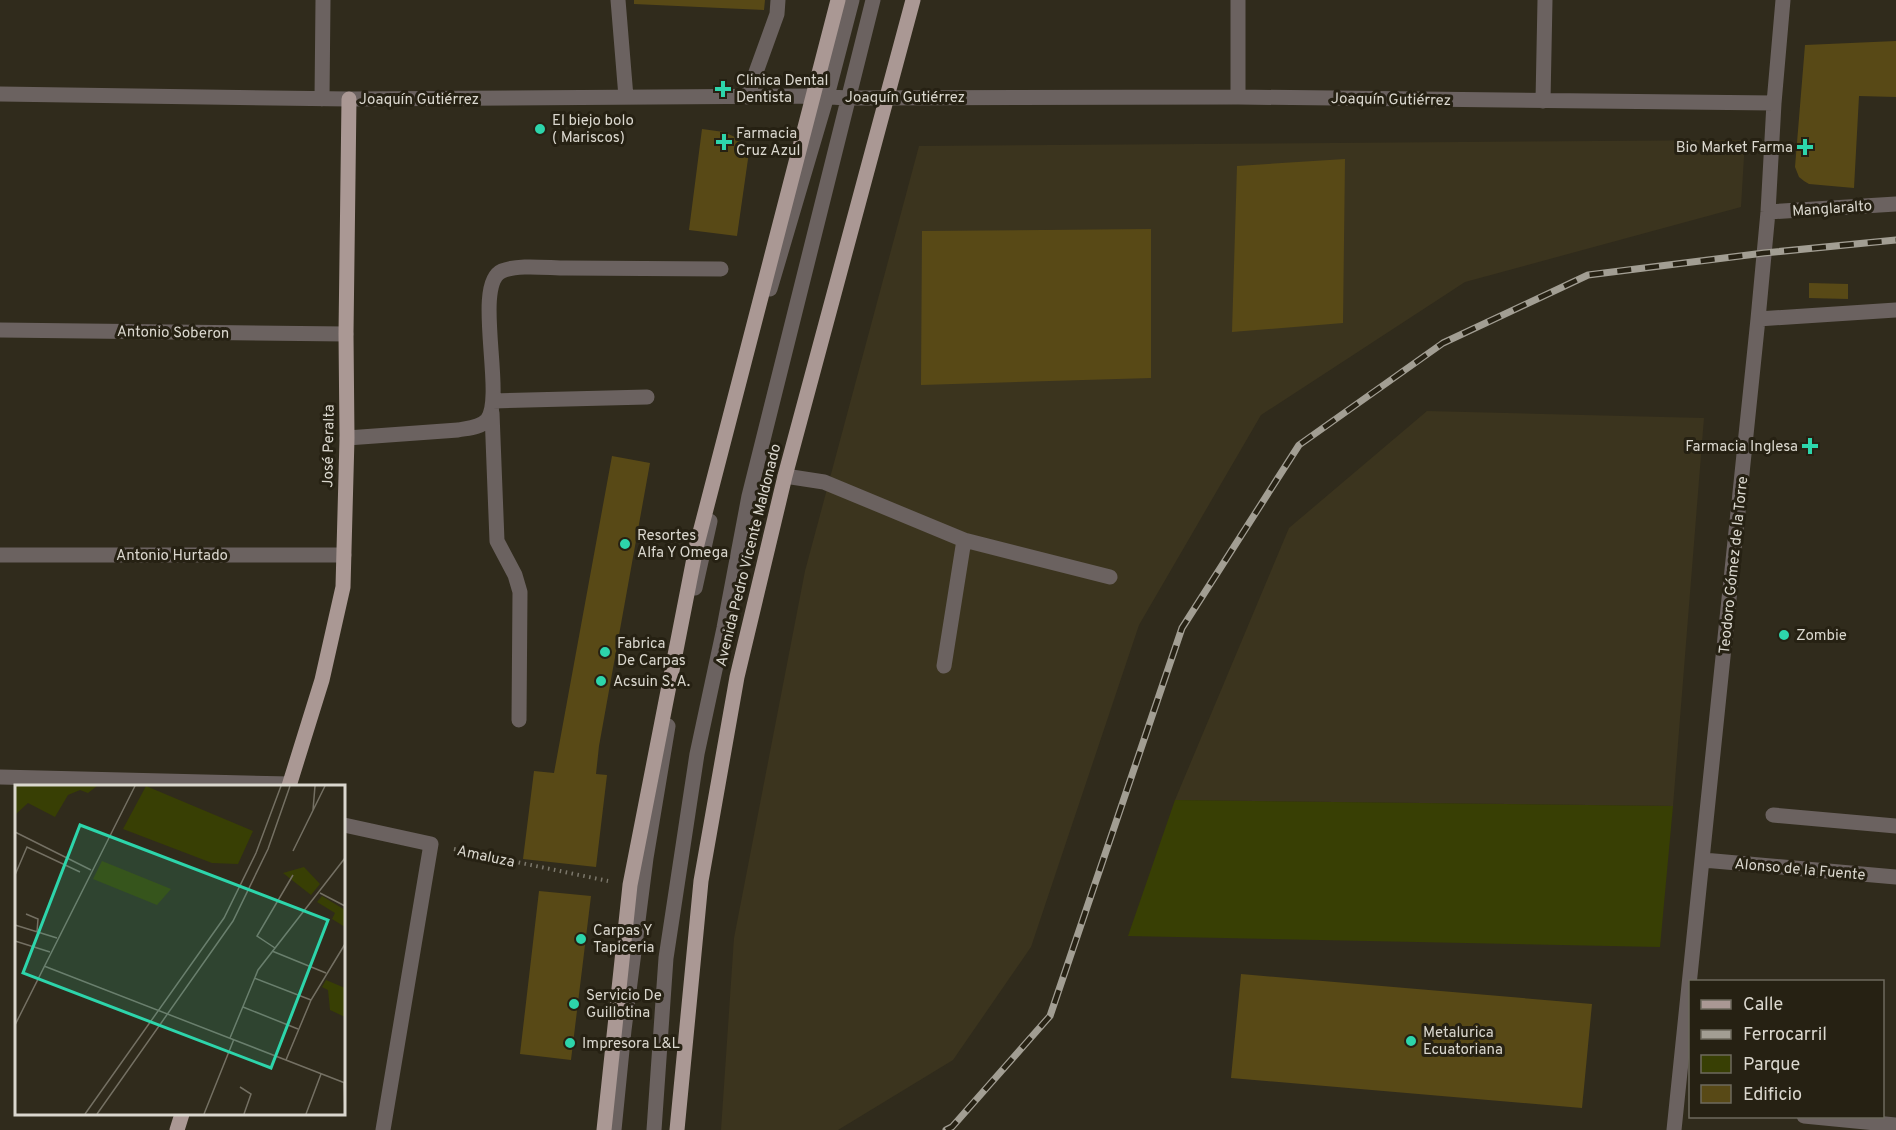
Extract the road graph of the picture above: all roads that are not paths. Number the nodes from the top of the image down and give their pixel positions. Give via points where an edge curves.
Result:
1 (323, 0) edge
2 (618, 0) edge
3 (778, 0) edge
4 (838, 0) edge
5 (852, 0) edge
6 (873, 0) edge
7 (913, 0) edge
8 (1238, 0) edge
9 (1545, 0) edge
10 (1783, 0) edge
11 (0, 94) edge
12 (820, 96) junction
13 (626, 97) junction
14 (747, 97) junction
15 (886, 97) junction
16 (1238, 97) junction
17 (847, 98) junction
18 (322, 99) junction
19 (349, 99) junction
20 (1543, 101) junction
21 (1774, 103) junction
22 (1896, 204) edge
23 (1768, 212) junction
24 (721, 269) dead end
25 (1896, 310) edge
26 (1758, 319) junction
27 (0, 330) edge
28 (346, 334) junction
29 (647, 397) dead end
30 (492, 407) junction
31 (347, 438) junction
32 (785, 476) junction
33 (964, 540) junction
34 (0, 555) edge
35 (344, 555) junction
36 (1110, 577) dead end
37 (944, 666) dead end
38 (519, 720) dead end
39 (0, 777) edge
40 (290, 785) edge
41 (1773, 815) dead end
42 (345, 825) edge
43 (1896, 826) edge
44 (1703, 860) junction
45 (1896, 877) edge
46 (1694, 980) edge
47 (1689, 1041) edge
48 (1684, 1106) edge
49 (181, 1115) edge
50 (1824, 1118) edge
51 (1896, 1125) edge
52 (177, 1130) edge
53 (383, 1130) edge
54 (604, 1130) edge
55 (614, 1130) edge
56 (654, 1130) edge
57 (676, 1130) edge
58 (1674, 1130) edge

1 - 18 street
2 - 13 street
3 - 14 street via 777,14
4 - 12 main road
5 - 12 street
6 - 17 street
7 - 15 main road, Avenida Pedro Vicente Maldonado
8 - 16 street
9 - 20 street
10 - 21 street, Teodoro Gómez de la Torre
11 - 18 street, Joaquín Gutiérrez
12 - 14 street, Joaquín Gutiérrez
12 - 17 street, Joaquín Gutiérrez
12 - 54 main road via 696,548 630,885
12 - 55 street via 733,415 678,669 646,858
13 - 14 street, Joaquín Gutiérrez
13 - 19 street, Joaquín Gutiérrez
15 - 16 street, Joaquín Gutiérrez
15 - 17 street, Joaquín Gutiérrez
15 - 32 main road, Avenida Pedro Vicente Maldonado
16 - 20 street, Joaquín Gutiérrez
17 - 56 street via 749,496 697,754 666,958
18 - 19 street, Joaquín Gutiérrez
19 - 28 main road, José Peralta
20 - 21 street, Joaquín Gutiérrez
21 - 23 street, Teodoro Gómez de la Torre
22 - 23 street, Manglaralto
23 - 26 street, Teodoro Gómez de la Torre
24 - 30 street via 513,268 500,272 493,280 489,313
25 - 26 street
26 - 44 street, Teodoro Gómez de la Torre
27 - 28 street, Antonio Soberon
28 - 31 main road, José Peralta
29 - 30 street
30 - 31 street via 485,422 475,427
30 - 38 street via 497,541 520,592
31 - 35 main road, José Peralta
32 - 33 street via 824,482
32 - 57 main road, Avenida Pedro Vicente Maldonado via 737,677 700,881
33 - 36 street
33 - 37 street
34 - 35 street, Antonio Hurtado
35 - 40 main road, José Peralta via 343,587 333,639
39 - 40 street
41 - 43 street
42 - 53 street via 431,844
44 - 45 street, Alonso de la Fuente
44 - 46 street, Teodoro Gómez de la Torre
47 - 48 street, Teodoro Gómez de la Torre
48 - 58 street, Teodoro Gómez de la Torre
49 - 52 main road
50 - 51 street

